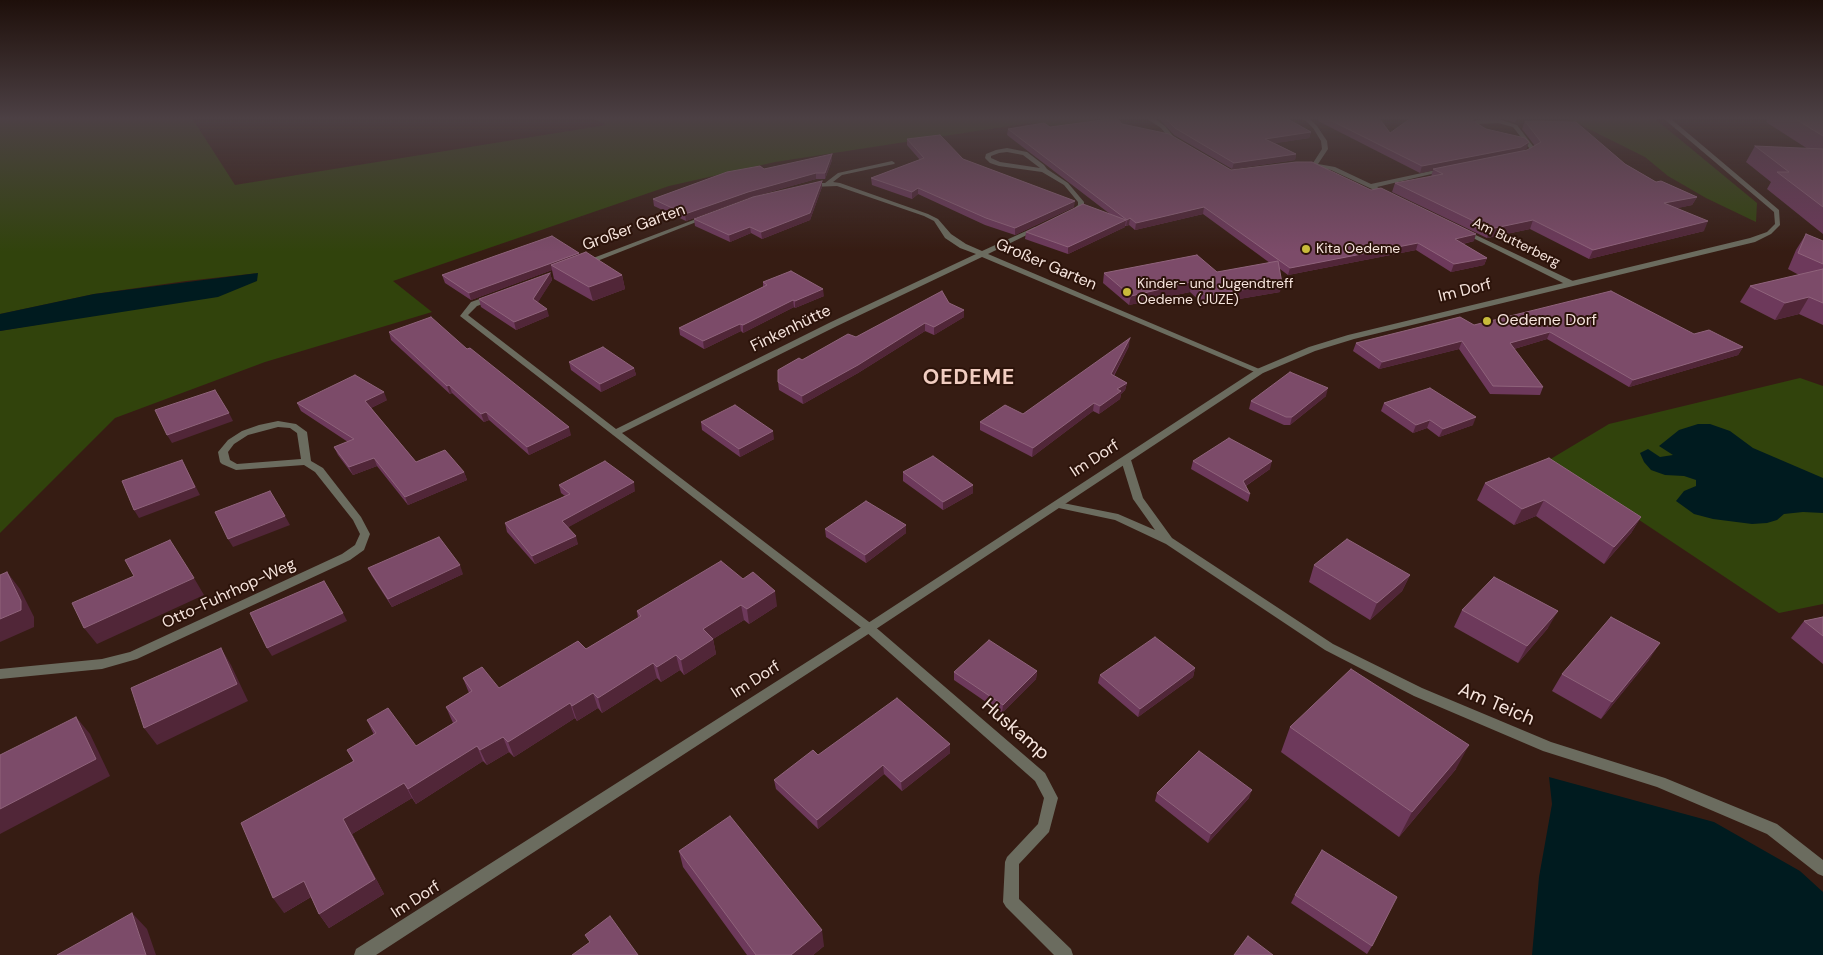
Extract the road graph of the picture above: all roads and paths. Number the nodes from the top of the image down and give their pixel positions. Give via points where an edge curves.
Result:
1 (892, 163) dead end
2 (996, 163) edge
3 (1037, 163) edge
4 (1721, 163) edge
5 (1301, 164) edge
6 (1315, 164) joint
7 (1452, 169) edge
8 (1044, 170) junction
9 (828, 183) junction
10 (1370, 186) junction
11 (798, 188) edge
12 (1396, 198) edge
13 (714, 214) edge
14 (1068, 214) edge
15 (1046, 224) edge
16 (1455, 227) edge
17 (982, 254) junction
18 (576, 266) edge
19 (1570, 283) junction
20 (502, 293) edge
21 (1260, 371) junction
22 (615, 433) junction
23 (1126, 460) junction
24 (306, 462) junction
25 (1058, 505) junction
26 (1170, 541) junction
27 (869, 628) junction
28 (0, 674) edge
29 (1823, 869) edge
30 (362, 955) edge
31 (1065, 955) edge

1 - 9 street via 840,174
2 - 8 street
3 - 8 street
4 - 19 street, Im Dorf via 1777,211 1778,224 1769,233 1752,240
5 - 6 street
6 - 10 street via 1333,168
7 - 10 street
8 - 14 street via 1066,184 1078,197 1082,206
9 - 11 street, Großer Garten
9 - 17 street, Großer Garten via 926,215 936,220 948,236
10 - 12 street
13 - 18 street, Großer Garten
15 - 17 street, Finkenhütte
16 - 19 street, Am Butterberg
17 - 21 street, Großer Garten
17 - 22 street, Finkenhütte
19 - 21 street, Im Dorf via 1351,337
20 - 22 street via 474,304 464,316
21 - 23 street, Im Dorf
22 - 27 street
23 - 25 street, Im Dorf
23 - 26 street, Am Teich via 1138,499
24 - 24 street via 236,468 225,462 223,452 245,433 270,426 293,426 302,432
24 - 28 street, Otto-Fuhrhop-Weg via 319,470 365,534 360,547 346,557 133,656 102,664
25 - 26 street, Am Teich via 1118,517
25 - 27 street, Im Dorf
26 - 29 street, Am Teich via 1329,647 1418,692 1548,747 1660,782 1772,829
27 - 30 street, Im Dorf
27 - 31 street, Huskamp via 1040,777 1051,798 1044,827 1012,862 1011,902

